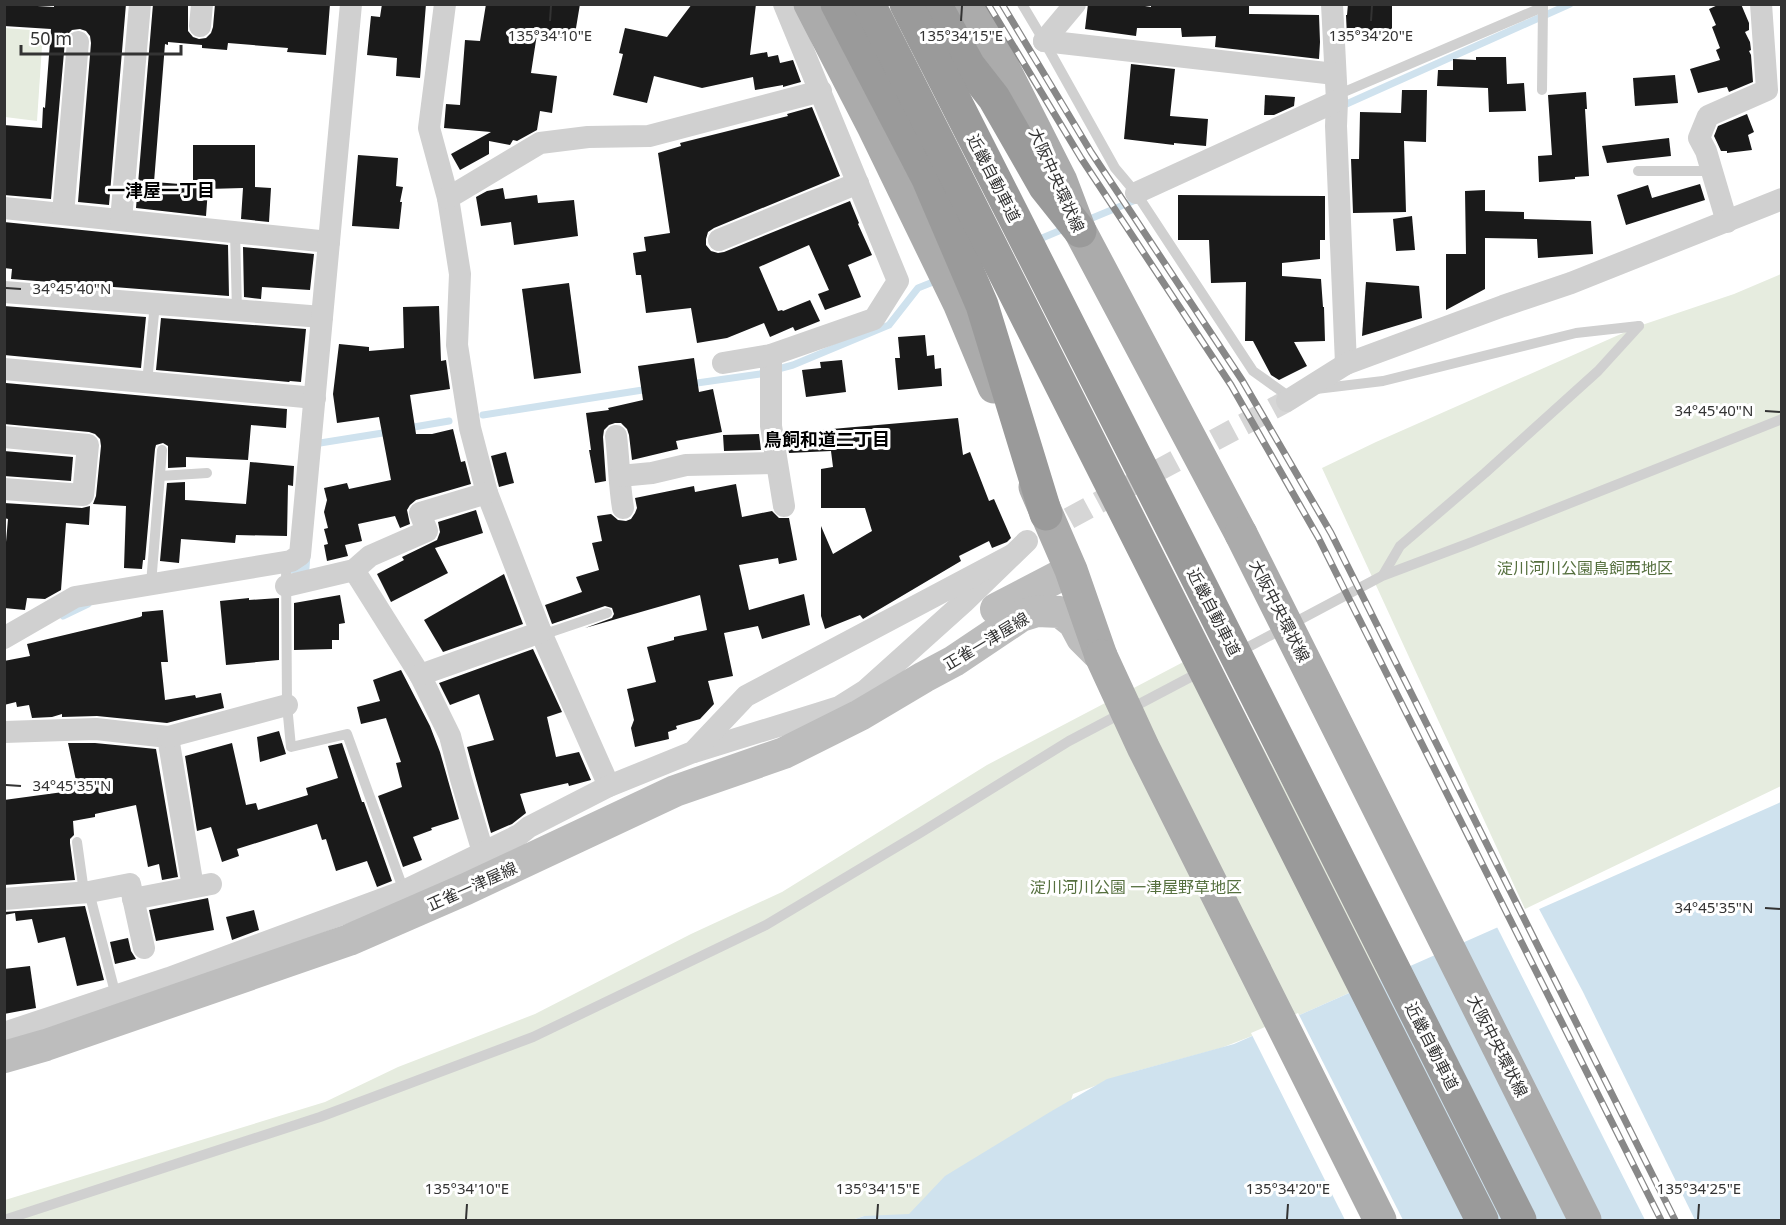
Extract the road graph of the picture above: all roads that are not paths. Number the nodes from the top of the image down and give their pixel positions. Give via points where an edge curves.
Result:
1 (140, 4) edge
2 (351, 4) edge
3 (445, 4) edge
4 (784, 4) edge
5 (810, 4) edge
6 (837, 4) edge
7 (869, 4) edge
8 (906, 4) edge
9 (935, 4) edge
10 (971, 4) edge
11 (1022, 4) edge
12 (1075, 4) edge
13 (1332, 4) edge
14 (1761, 4) edge
15 (1543, 6) edge
16 (1044, 41) junction
17 (78, 42) dead end
18 (1336, 90) junction
19 (1542, 90) dead end
20 (821, 91) junction
21 (1638, 171) dead end
22 (1712, 171) junction
23 (858, 183) junction
24 (1132, 187) junction
25 (448, 198) junction
26 (1782, 199) edge
27 (4, 207) edge
28 (63, 214) junction
29 (121, 220) junction
30 (1727, 222) junction
31 (1080, 231) junction
32 (235, 232) junction
33 (719, 240) dead end
34 (329, 242) junction
35 (4, 292) edge
36 (155, 304) junction
37 (237, 311) junction
38 (322, 317) junction
39 (771, 355) junction
40 (723, 363) dead end
41 (1346, 364) junction
42 (4, 369) edge
43 (147, 382) junction
44 (1295, 397) junction
45 (315, 398) junction
46 (1782, 419) edge
47 (616, 436) dead end
48 (4, 437) edge
49 (162, 450) dead end
50 (776, 464) junction
51 (207, 473) dead end
52 (160, 476) junction
53 (620, 476) junction
54 (4, 489) edge
55 (486, 493) junction
56 (784, 506) dead end
57 (624, 508) dead end
58 (1046, 514) junction
59 (286, 561) junction
60 (354, 570) junction
61 (1383, 576) junction
62 (151, 584) junction
63 (286, 586) junction
64 (1071, 594) junction
65 (607, 613) dead end
66 (541, 634) junction
67 (4, 638) edge
68 (1227, 658) dead end
69 (1217, 664) dead end
70 (420, 675) junction
71 (924, 677) junction
72 (287, 705) junction
73 (4, 732) edge
74 (168, 737) junction
75 (693, 752) junction
76 (609, 786) junction
77 (77, 842) dead end
78 (483, 852) junction
79 (404, 891) junction
80 (86, 892) junction
81 (4, 899) edge
82 (133, 899) junction
83 (144, 948) dead end
84 (116, 996) junction
85 (4, 1033) edge
86 (4, 1057) edge
87 (4, 1220) edge
88 (1380, 1221) edge
89 (1482, 1221) edge
90 (1520, 1221) edge
91 (1585, 1221) edge

1 - 29 street
2 - 34 street
3 - 25 street via 429,128
4 - 20 street
5 - 58 main road via 959,303
6 - 58 highway via 928,179 982,305
7 - 89 highway, 近畿自動車道, bridge
8 - 90 highway, 近畿自動車道, bridge
9 - 31 highway via 1045,187
10 - 31 main road, 大阪中央環状線 via 1061,181
11 - 16 lane
12 - 16 street
13 - 18 street
14 - 22 street via 1767,90 1708,116 1699,138
15 - 18 lane
15 - 19 lane
16 - 18 street
16 - 24 lane via 1115,168
17 - 28 street
18 - 24 street
18 - 41 street
20 - 23 street
20 - 25 street via 649,136 588,136 540,143
21 - 22 lane
22 - 30 street
23 - 33 street
23 - 39 street via 898,281 874,319
24 - 44 lane via 1253,371
25 - 55 street via 460,274 457,345 470,428
26 - 30 street
27 - 28 street
28 - 29 street
29 - 32 street
30 - 41 street
31 - 91 main road, 大阪中央環状線, bridge via 1241,534
32 - 34 street
32 - 37 lane
34 - 38 street
35 - 36 street
36 - 37 street
36 - 43 lane
37 - 38 street
38 - 45 street
39 - 40 street
39 - 50 street via 771,426
41 - 44 street
42 - 43 street
43 - 45 street
44 - 61 lane via 1383,381 1576,333 1639,326 1598,371 1400,546
45 - 59 street via 300,555
46 - 61 lane
47 - 53 street
48 - 54 street via 88,445 83,495
49 - 52 lane
50 - 53 street via 686,465
50 - 56 street
51 - 52 lane
52 - 62 lane
53 - 57 street
55 - 60 street via 420,513 427,531 370,556
55 - 66 street
58 - 64 main road
59 - 62 street
59 - 63 lane
60 - 63 street
60 - 70 street
61 - 68 lane
62 - 67 street via 75,597
63 - 72 lane
64 - 71 main road, 正雀一津屋線 via 1021,616
64 - 71 main road, 正雀一津屋線 via 1007,602 981,619
64 - 88 main road, bridge via 1143,747
65 - 66 lane
66 - 70 street
66 - 76 street
69 - 87 lane via 1069,741 766,925 533,1037 320,1117
70 - 78 street via 450,736
71 - 86 main road, 正雀一津屋線 via 784,753 675,791 349,940
72 - 74 street
72 - 79 lane via 291,747 347,734
73 - 74 street via 96,729
74 - 82 street via 202,885
75 - 75 street via 746,696 1019,548 884,675 853,699 839,707
75 - 76 street
76 - 78 street
77 - 80 lane
78 - 79 street
79 - 84 street
80 - 81 street
80 - 82 street via 130,884
80 - 84 lane
82 - 83 street
84 - 85 street

